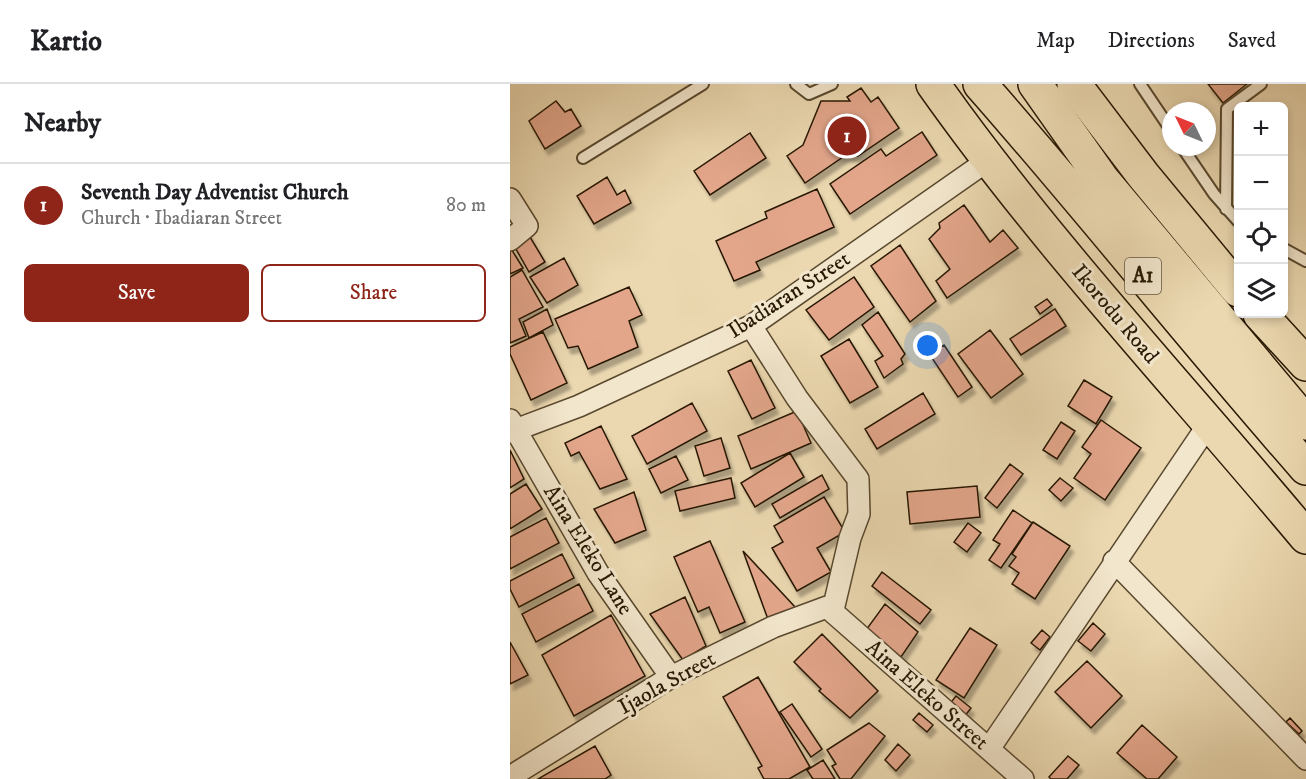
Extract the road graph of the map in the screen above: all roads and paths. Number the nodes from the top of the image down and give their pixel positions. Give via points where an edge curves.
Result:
1 (703, 84) edge
2 (796, 84) edge
3 (832, 84) edge
4 (933, 84) edge
5 (980, 84) edge
6 (1035, 84) edge
7 (1074, 84) edge
8 (1140, 84) edge
9 (1261, 84) edge
10 (1162, 117) edge
11 (1188, 156) edge
12 (583, 158) dead end
13 (987, 160) junction
14 (510, 200) edge
15 (1226, 209) junction
16 (1234, 216) edge
17 (510, 240) edge
18 (1288, 251) edge
19 (1306, 261) edge
20 (1234, 284) edge
21 (1264, 318) edge
22 (751, 326) junction
23 (1306, 364) edge
24 (1306, 423) edge
25 (1208, 425) junction
26 (512, 427) edge
27 (1306, 468) edge
28 (1306, 537) edge
29 (1114, 561) junction
30 (832, 610) junction
31 (671, 677) junction
32 (989, 749) junction
33 (1306, 759) edge
34 (510, 777) edge
35 (1023, 779) edge

1 - 12 lane
2 - 3 lane via 809,94
4 - 13 main road, Ikorodu Road
5 - 27 main road, Ikorodu Road / A1
6 - 24 main road, A1 via 1102,179
7 - 20 main road
8 - 10 lane
9 - 15 lane via 1227,109
11 - 15 lane
13 - 22 street, Ibadiaran Street
13 - 25 main road, Ikorodu Road
14 - 17 street via 528,226
15 - 16 lane
18 - 19 lane
21 - 23 main road
22 - 26 street, Ibadiaran Street via 579,406
22 - 30 street via 797,398 858,479 859,514
25 - 28 main road, Ikorodu Road
25 - 29 street
26 - 31 street, Aina Eleko Lane via 598,573
29 - 32 street
29 - 33 street
30 - 31 street, Ijaola Street via 827,607 783,623
30 - 32 street, Aina Eleko Street
31 - 34 street, Ijaola Street
32 - 35 street, Aina Eleko Street

